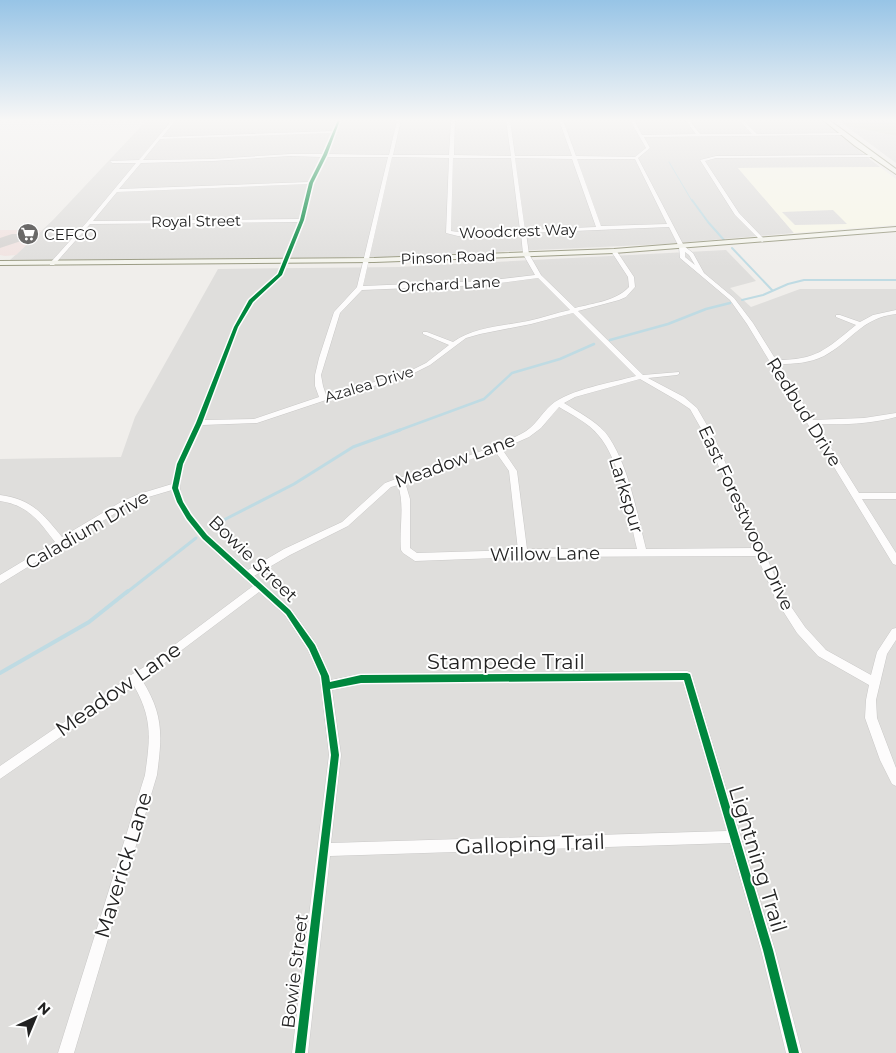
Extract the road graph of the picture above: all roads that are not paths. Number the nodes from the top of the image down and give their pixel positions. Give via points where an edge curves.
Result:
1 (133, 169) edge
2 (318, 169) edge
3 (387, 169) edge
4 (451, 169) edge
5 (515, 169) edge
6 (578, 169) edge
7 (642, 169) edge
8 (708, 169) edge
9 (311, 183) junction
10 (115, 191) junction
11 (302, 220) junction
12 (89, 223) junction
13 (670, 225) junction
14 (598, 228) junction
15 (896, 229) edge
16 (523, 232) junction
17 (762, 240) junction
18 (682, 247) junction
19 (614, 251) junction
20 (526, 254) junction
21 (367, 261) junction
22 (284, 262) junction
23 (0, 263) edge
24 (52, 264) junction
25 (539, 276) junction
26 (359, 288) junction
27 (573, 311) junction
28 (896, 312) edge
29 (838, 316) dead end
30 (860, 324) junction
31 (425, 333) dead end
32 (453, 344) junction
33 (774, 362) junction
34 (677, 373) dead end
35 (641, 377) junction
36 (323, 398) junction
37 (558, 403) junction
38 (896, 415) edge
39 (811, 422) junction
40 (199, 423) junction
41 (497, 448) junction
42 (400, 480) junction
43 (176, 486) junction
44 (856, 496) junction
45 (896, 496) edge
46 (0, 498) edge
47 (61, 542) junction
48 (760, 552) junction
49 (523, 553) junction
50 (643, 553) junction
51 (896, 561) edge
52 (248, 576) junction
53 (0, 580) edge
54 (260, 586) junction
55 (896, 632) edge
56 (687, 676) joint
57 (135, 678) junction
58 (875, 683) junction
59 (327, 686) junction
60 (0, 773) edge
61 (896, 780) edge
62 (735, 837) junction
63 (325, 850) junction
64 (66, 1053) edge
65 (300, 1053) edge
66 (794, 1053) edge

1 - 10 street
2 - 9 street
3 - 21 street
4 - 16 street, Woodcrest Way via 448,232
5 - 16 street
6 - 14 street
7 - 13 street, Redbud Drive
8 - 17 street via 737,214
9 - 10 street
9 - 11 street
10 - 12 street
11 - 12 street, Royal Street
11 - 22 street
12 - 24 street
13 - 14 street, Woodcrest Way
13 - 18 street, Redbud Drive
14 - 16 street, Woodcrest Way
15 - 17 main road, Pinson Road
16 - 20 street
17 - 18 main road, Pinson Road
18 - 19 main road, Pinson Road
18 - 33 street, Redbud Drive via 682,257 732,299
19 - 20 main road, Pinson Road
19 - 27 street, Azalea Drive via 631,277 629,292 617,299
20 - 21 main road, Pinson Road
20 - 25 street, East Forestwood Drive
21 - 22 main road, Pinson Road
21 - 26 street
22 - 24 main road, Pinson Road
22 - 40 street via 280,274 251,301 236,327
23 - 24 main road, Pinson Road
25 - 26 street, Orchard Lane via 484,283
25 - 27 street, East Forestwood Drive
26 - 36 street via 336,312 332,323 318,375
27 - 32 street, Azalea Drive via 478,332
27 - 35 street, East Forestwood Drive
28 - 30 street via 876,314
29 - 30 street
30 - 33 street via 815,357 797,362
31 - 32 street
32 - 36 street, Azalea Drive via 418,370
33 - 39 street, Redbud Drive
34 - 35 street, Meadow Lane
35 - 37 street, Meadow Lane via 572,395
35 - 48 street, East Forestwood Drive via 681,399 697,414
36 - 40 street, Azalea Drive via 254,420
37 - 41 street, Meadow Lane via 534,430
37 - 50 street, Larkspur via 591,424 608,442 618,462
38 - 39 street via 857,422
39 - 44 street, Redbud Drive
40 - 43 street via 180,464
41 - 42 street, Meadow Lane
41 - 49 street via 513,471
42 - 49 street, Willow Lane via 407,504 404,542 411,555
42 - 52 street, Meadow Lane via 380,491 345,524 287,552
43 - 47 street, Caladium Drive via 142,496
43 - 52 street, Bowie Street via 189,517
44 - 45 street
44 - 51 street, Redbud Drive
46 - 47 street via 23,502
47 - 53 street, Caladium Drive
48 - 50 street, Willow Lane
48 - 58 street, East Forestwood Drive via 779,597 801,630 822,653
49 - 50 street, Willow Lane
52 - 54 street, Bowie Street
54 - 57 street, Meadow Lane
54 - 59 street, Bowie Street via 288,612 312,647
55 - 58 street via 882,652
56 - 59 street, Stampede Trail via 361,678
56 - 62 street, Lightning Trail
57 - 60 street, Meadow Lane
57 - 64 street, Maverick Lane via 149,700 154,717 156,738 151,775
58 - 61 street via 871,718
59 - 63 street, Bowie Street via 335,755
62 - 63 street, Galloping Trail
62 - 66 street, Lightning Trail
63 - 65 street, Bowie Street

